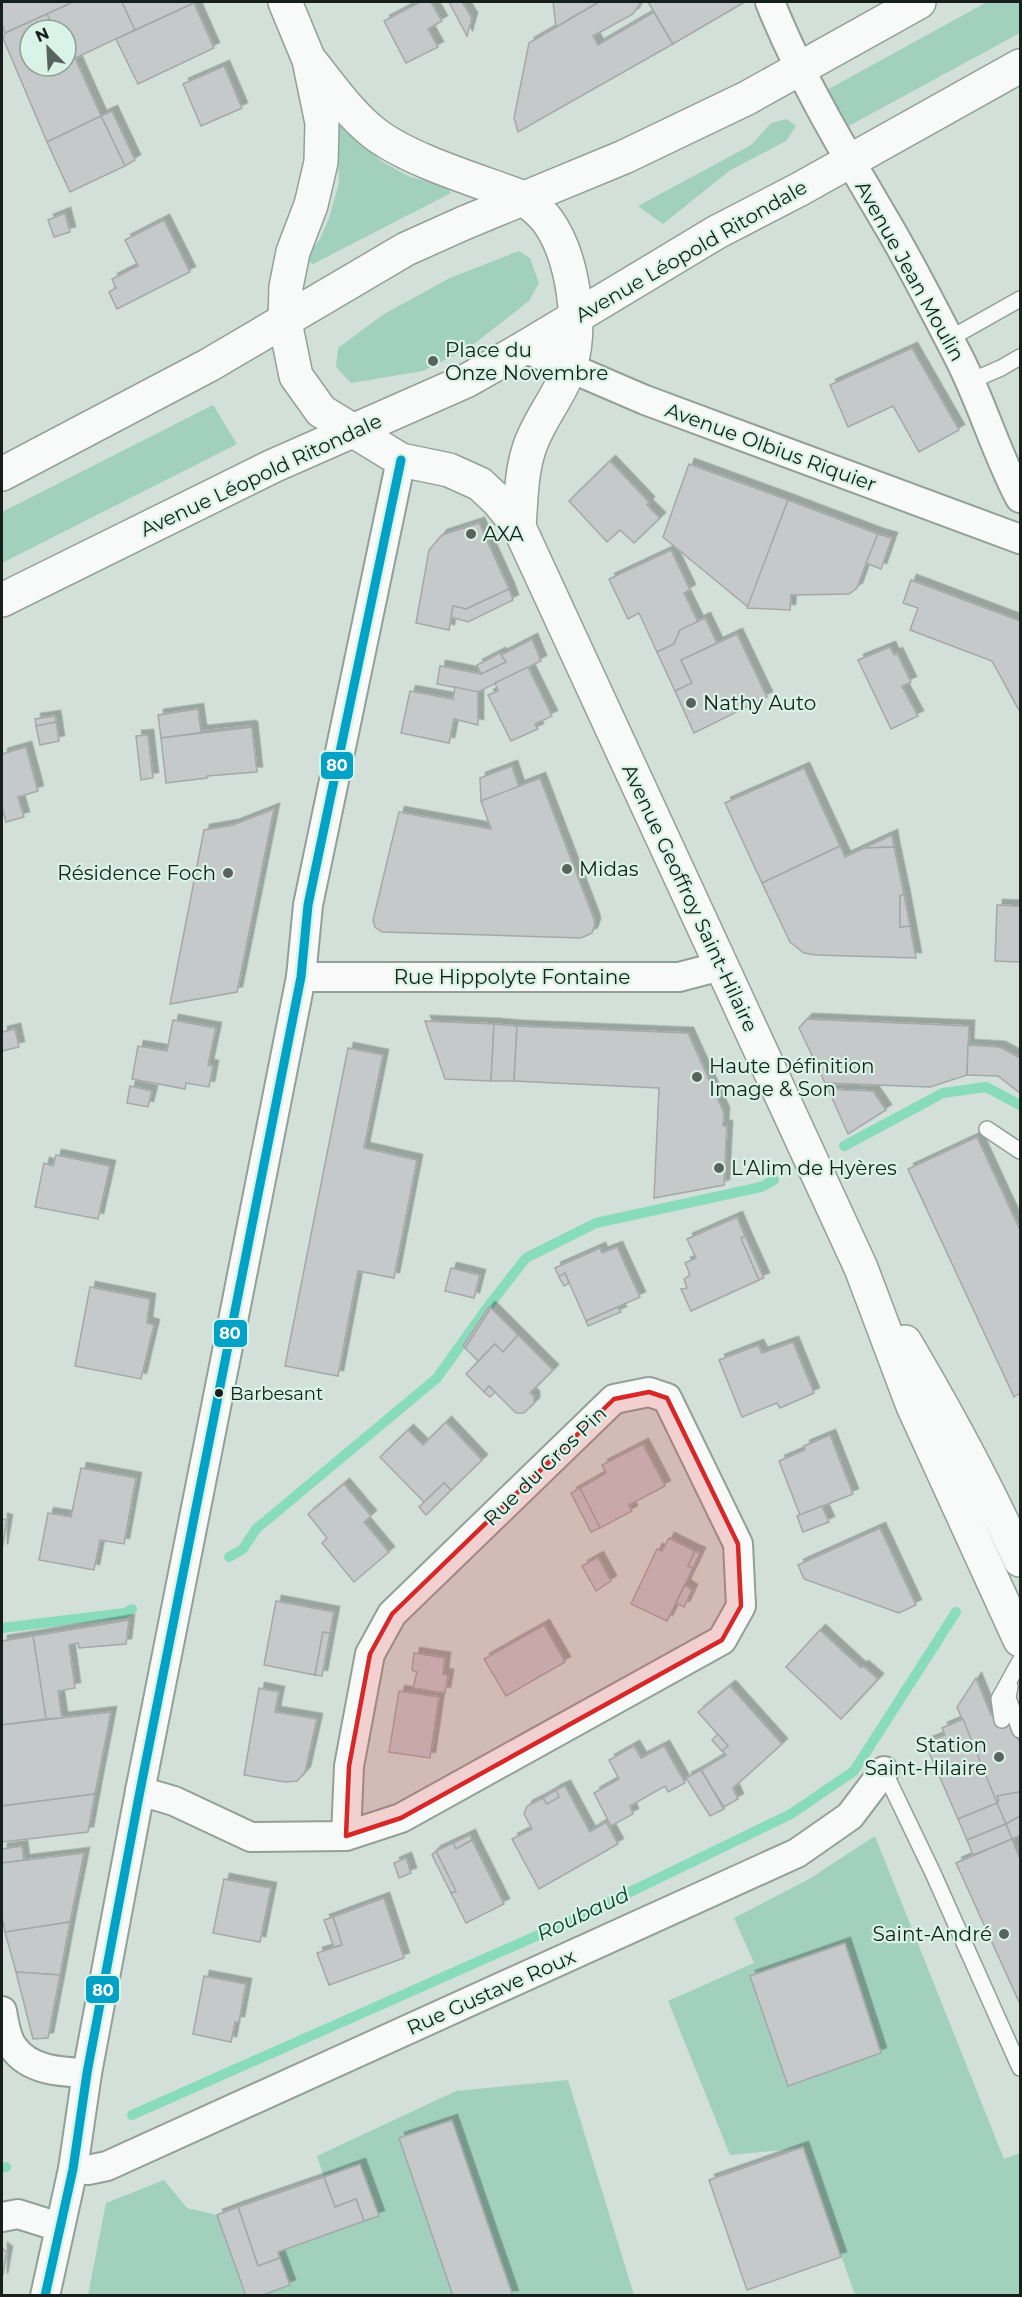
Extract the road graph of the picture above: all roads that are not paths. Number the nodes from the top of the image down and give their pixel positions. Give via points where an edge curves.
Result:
1 (285, 2) edge
2 (770, 2) edge
3 (919, 2) edge
4 (309, 60) junction
5 (1020, 66) edge
6 (801, 68) junction
7 (849, 161) junction
8 (524, 198) junction
9 (1020, 299) edge
10 (576, 316) junction
11 (285, 322) junction
12 (949, 339) junction
13 (524, 348) junction
14 (1020, 357) edge
15 (569, 368) junction
16 (971, 381) junction
17 (353, 432) junction
18 (1020, 448) edge
19 (401, 460) junction
20 (2, 474) edge
21 (1020, 498) edge
22 (519, 527) junction
23 (1020, 539) edge
24 (2, 600) edge
25 (721, 966) junction
26 (301, 977) junction
27 (987, 1129) dead end
28 (1020, 1151) edge
29 (861, 1268) junction
30 (1020, 1560) edge
31 (1020, 1640) edge
32 (1017, 1667) edge
33 (1002, 1720) dead end
34 (1020, 1730) edge
35 (884, 1771) joint
36 (140, 1791) junction
37 (346, 1836) junction
38 (2, 2011) edge
39 (1020, 2068) edge
40 (87, 2073) junction
41 (73, 2169) junction
42 (2, 2217) edge
43 (59, 2227) junction
44 (45, 2295) edge

1 - 4 main road
2 - 6 street
3 - 6 main road
4 - 8 main road via 341,100 375,133 415,156
4 - 11 main road, Avenue Geoffroy Saint-Hilaire via 322,123 321,162 311,205 293,252
5 - 7 main road, Avenue Léopold Ritondale
6 - 7 street, Avenue Jean Moulin
6 - 8 main road via 624,157
7 - 10 main road, Avenue Léopold Ritondale via 717,232
7 - 12 street, Avenue Jean Moulin
8 - 10 main road via 547,220 557,238 568,268
8 - 11 main road via 406,249
9 - 12 lane
10 - 13 main road, Avenue Léopold Ritondale
10 - 15 main road
11 - 17 main road, Avenue Geoffroy Saint-Hilaire via 296,376 321,411
11 - 20 main road
12 - 16 street, Avenue Jean Moulin
13 - 15 street, Avenue Olbius Riquier
13 - 17 main road, Avenue Léopold Ritondale via 465,381
14 - 16 lane
15 - 22 main road via 528,450
15 - 23 street, Avenue Olbius Riquier via 651,403
16 - 18 street, Avenue Jean Moulin
16 - 21 street, Avenue Jean Moulin
17 - 19 main road, Avenue Geoffroy Saint-Hilaire
17 - 24 main road, Avenue Léopold Ritondale via 273,466
19 - 22 main road, Avenue Geoffroy Saint-Hilaire via 449,470 480,484
19 - 26 street via 308,905
22 - 25 main road, Avenue Geoffroy Saint-Hilaire
25 - 26 street, Rue Hippolyte Fontaine via 679,977
25 - 29 main road, Avenue Geoffroy Saint-Hilaire
26 - 36 street
27 - 28 lane
29 - 30 main road, Avenue Geoffroy Saint-Hilaire via 941,1402
29 - 31 main road, Avenue Geoffroy Saint-Hilaire via 913,1406
32 - 33 lane via 999,1699
32 - 34 lane via 1008,1698
35 - 39 lane
35 - 41 street, Rue Gustave Roux via 850,1816 797,1853 107,2166
36 - 37 street, Rue du Gros Pin via 174,1801 251,1837
36 - 40 street
37 - 37 street, Rue du Gros Pin via 401,1818 722,1640 741,1606 738,1544 667,1398 649,1392 614,1399 392,1614 370,1654 349,1766
38 - 40 street via 12,2047 25,2059 49,2070
40 - 41 street
41 - 43 street
42 - 43 street via 18,2214
43 - 44 street

